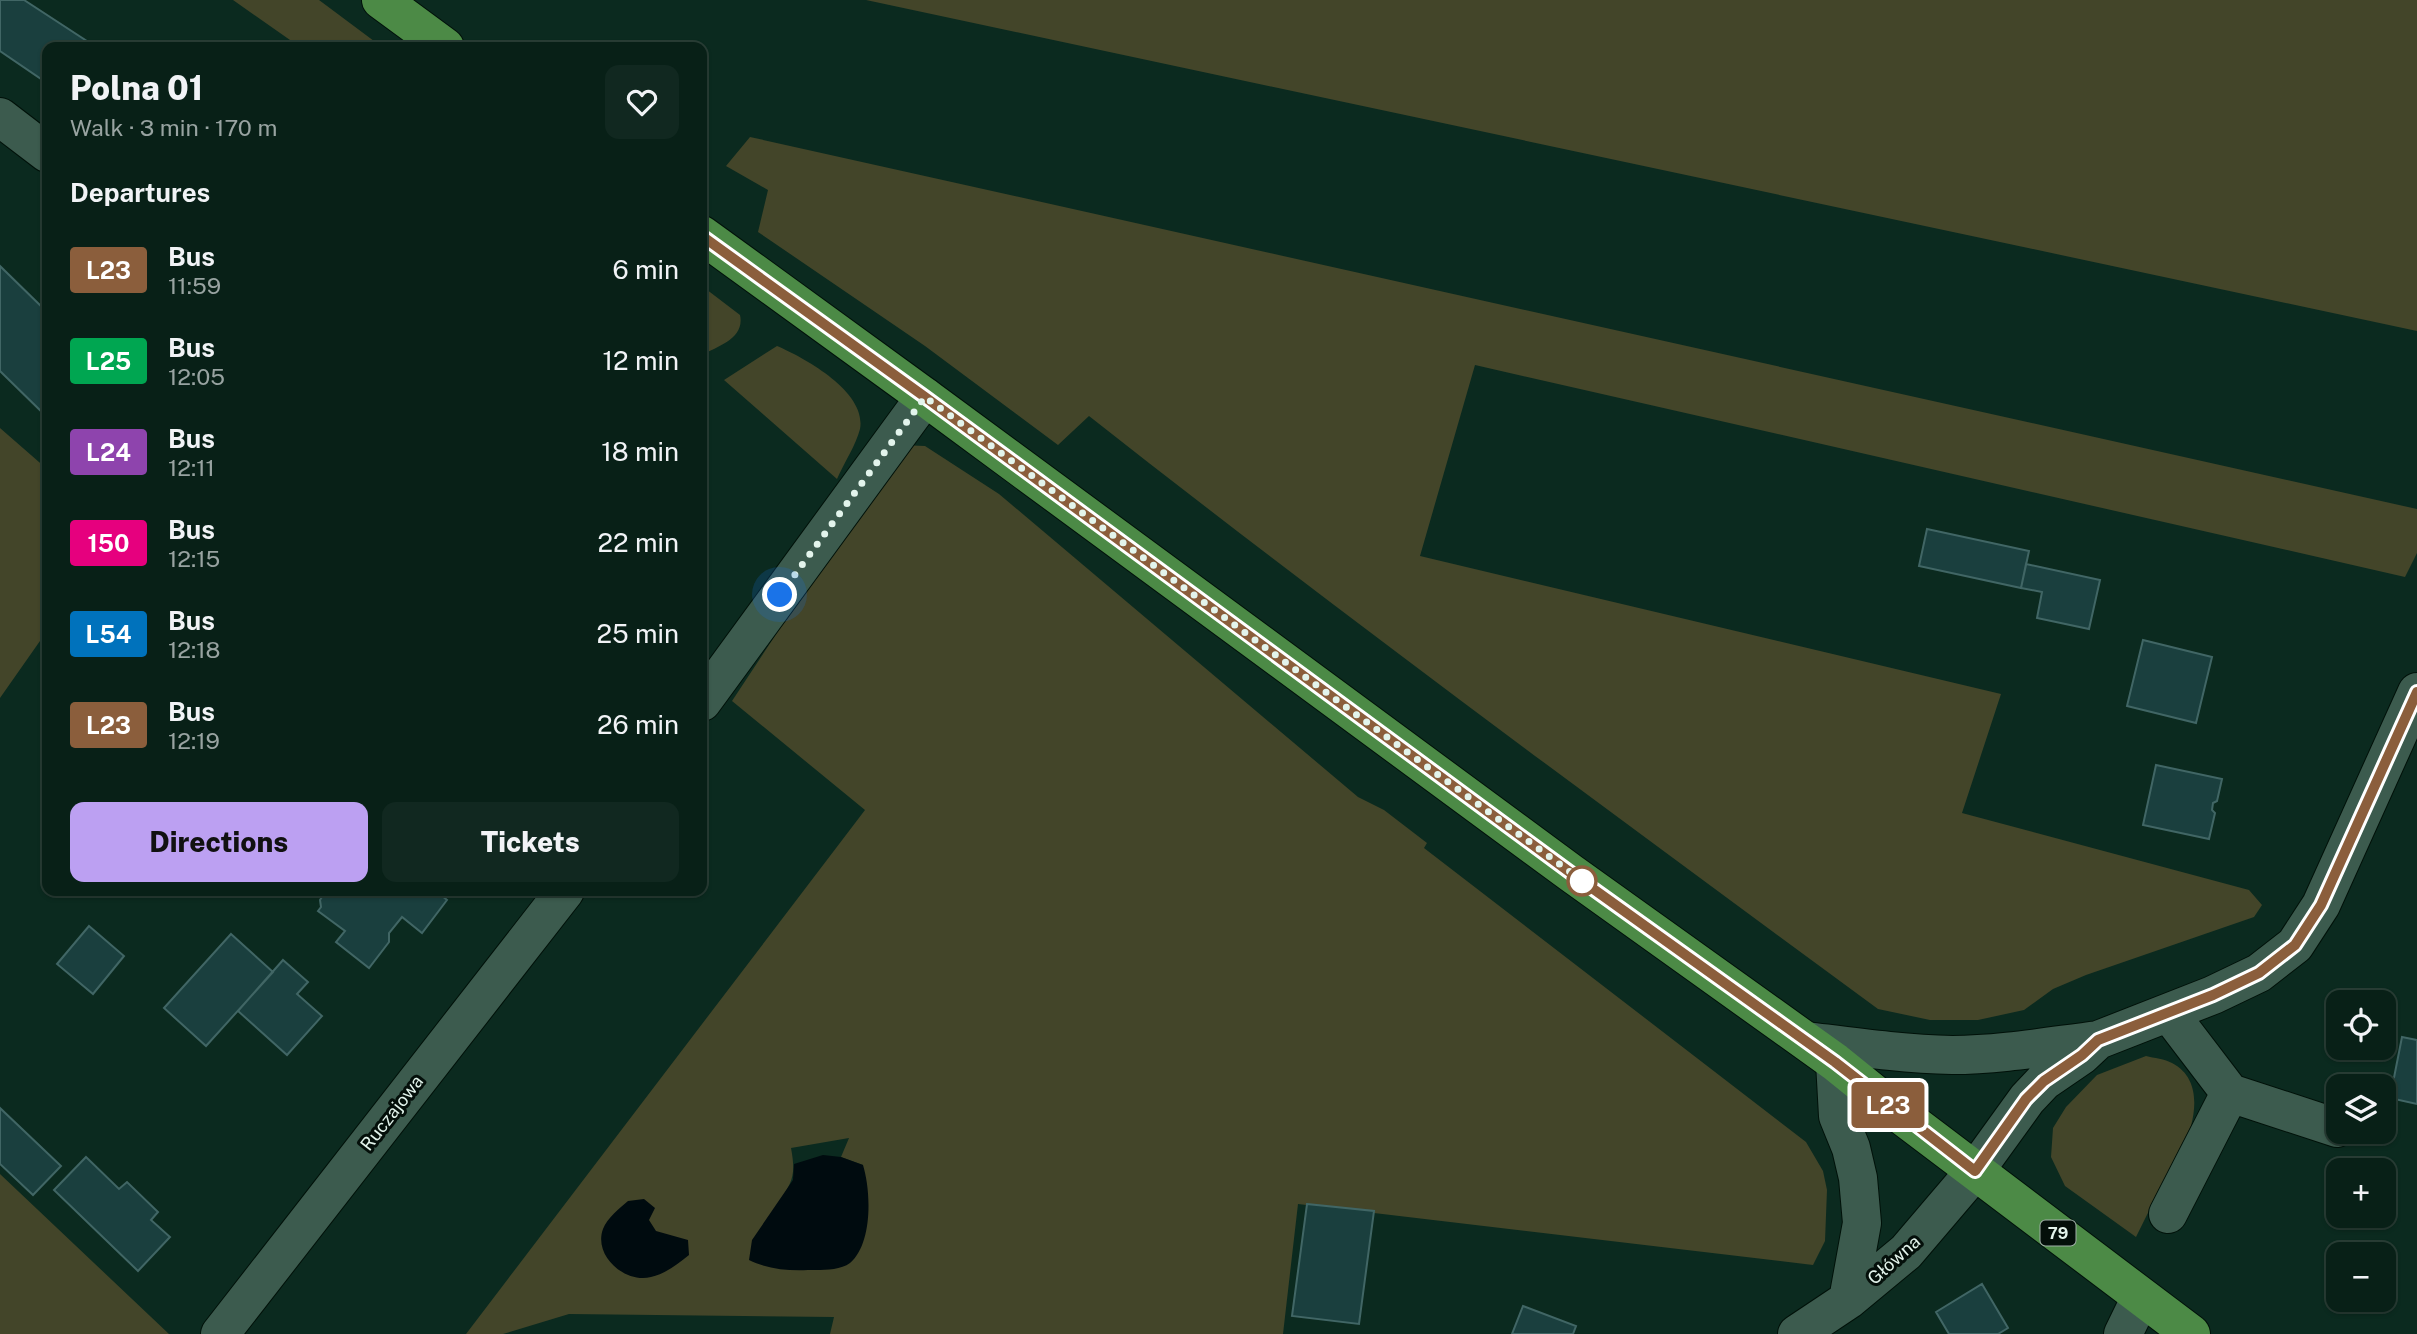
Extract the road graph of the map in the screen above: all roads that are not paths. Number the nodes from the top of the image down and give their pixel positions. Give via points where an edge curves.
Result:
1 (381, 0) edge
2 (437, 42) edge
3 (0, 117) edge
4 (42, 149) edge
5 (707, 240) edge
6 (925, 397) junction
7 (2417, 692) edge
8 (707, 695) edge
9 (561, 896) edge
10 (2169, 1013) junction
11 (2098, 1040) junction
12 (1821, 1052) junction
13 (2230, 1093) junction
14 (2326, 1124) edge
15 (1975, 1171) junction
16 (2168, 1214) dead end
17 (2141, 1297) junction
18 (1848, 1300) junction
19 (220, 1334) edge
20 (1797, 1334) edge
21 (2123, 1334) edge
22 (2190, 1334) edge

1 - 2 main road
3 - 4 street
5 - 6 main road, 79
6 - 8 street
6 - 12 main road, 79
7 - 10 street via 2321,905 2295,945 2259,973
9 - 19 street, Ruczajowa
10 - 11 street
10 - 13 street
11 - 12 street via 1953,1055
11 - 15 street, Główna via 2026,1099
12 - 15 main road, 79
12 - 18 street via 1858,1178 1862,1223
13 - 14 street
13 - 16 street
15 - 17 main road, 79
15 - 18 street, Główna via 1906,1252
17 - 21 street
17 - 22 main road, 79
18 - 20 street, Główna

